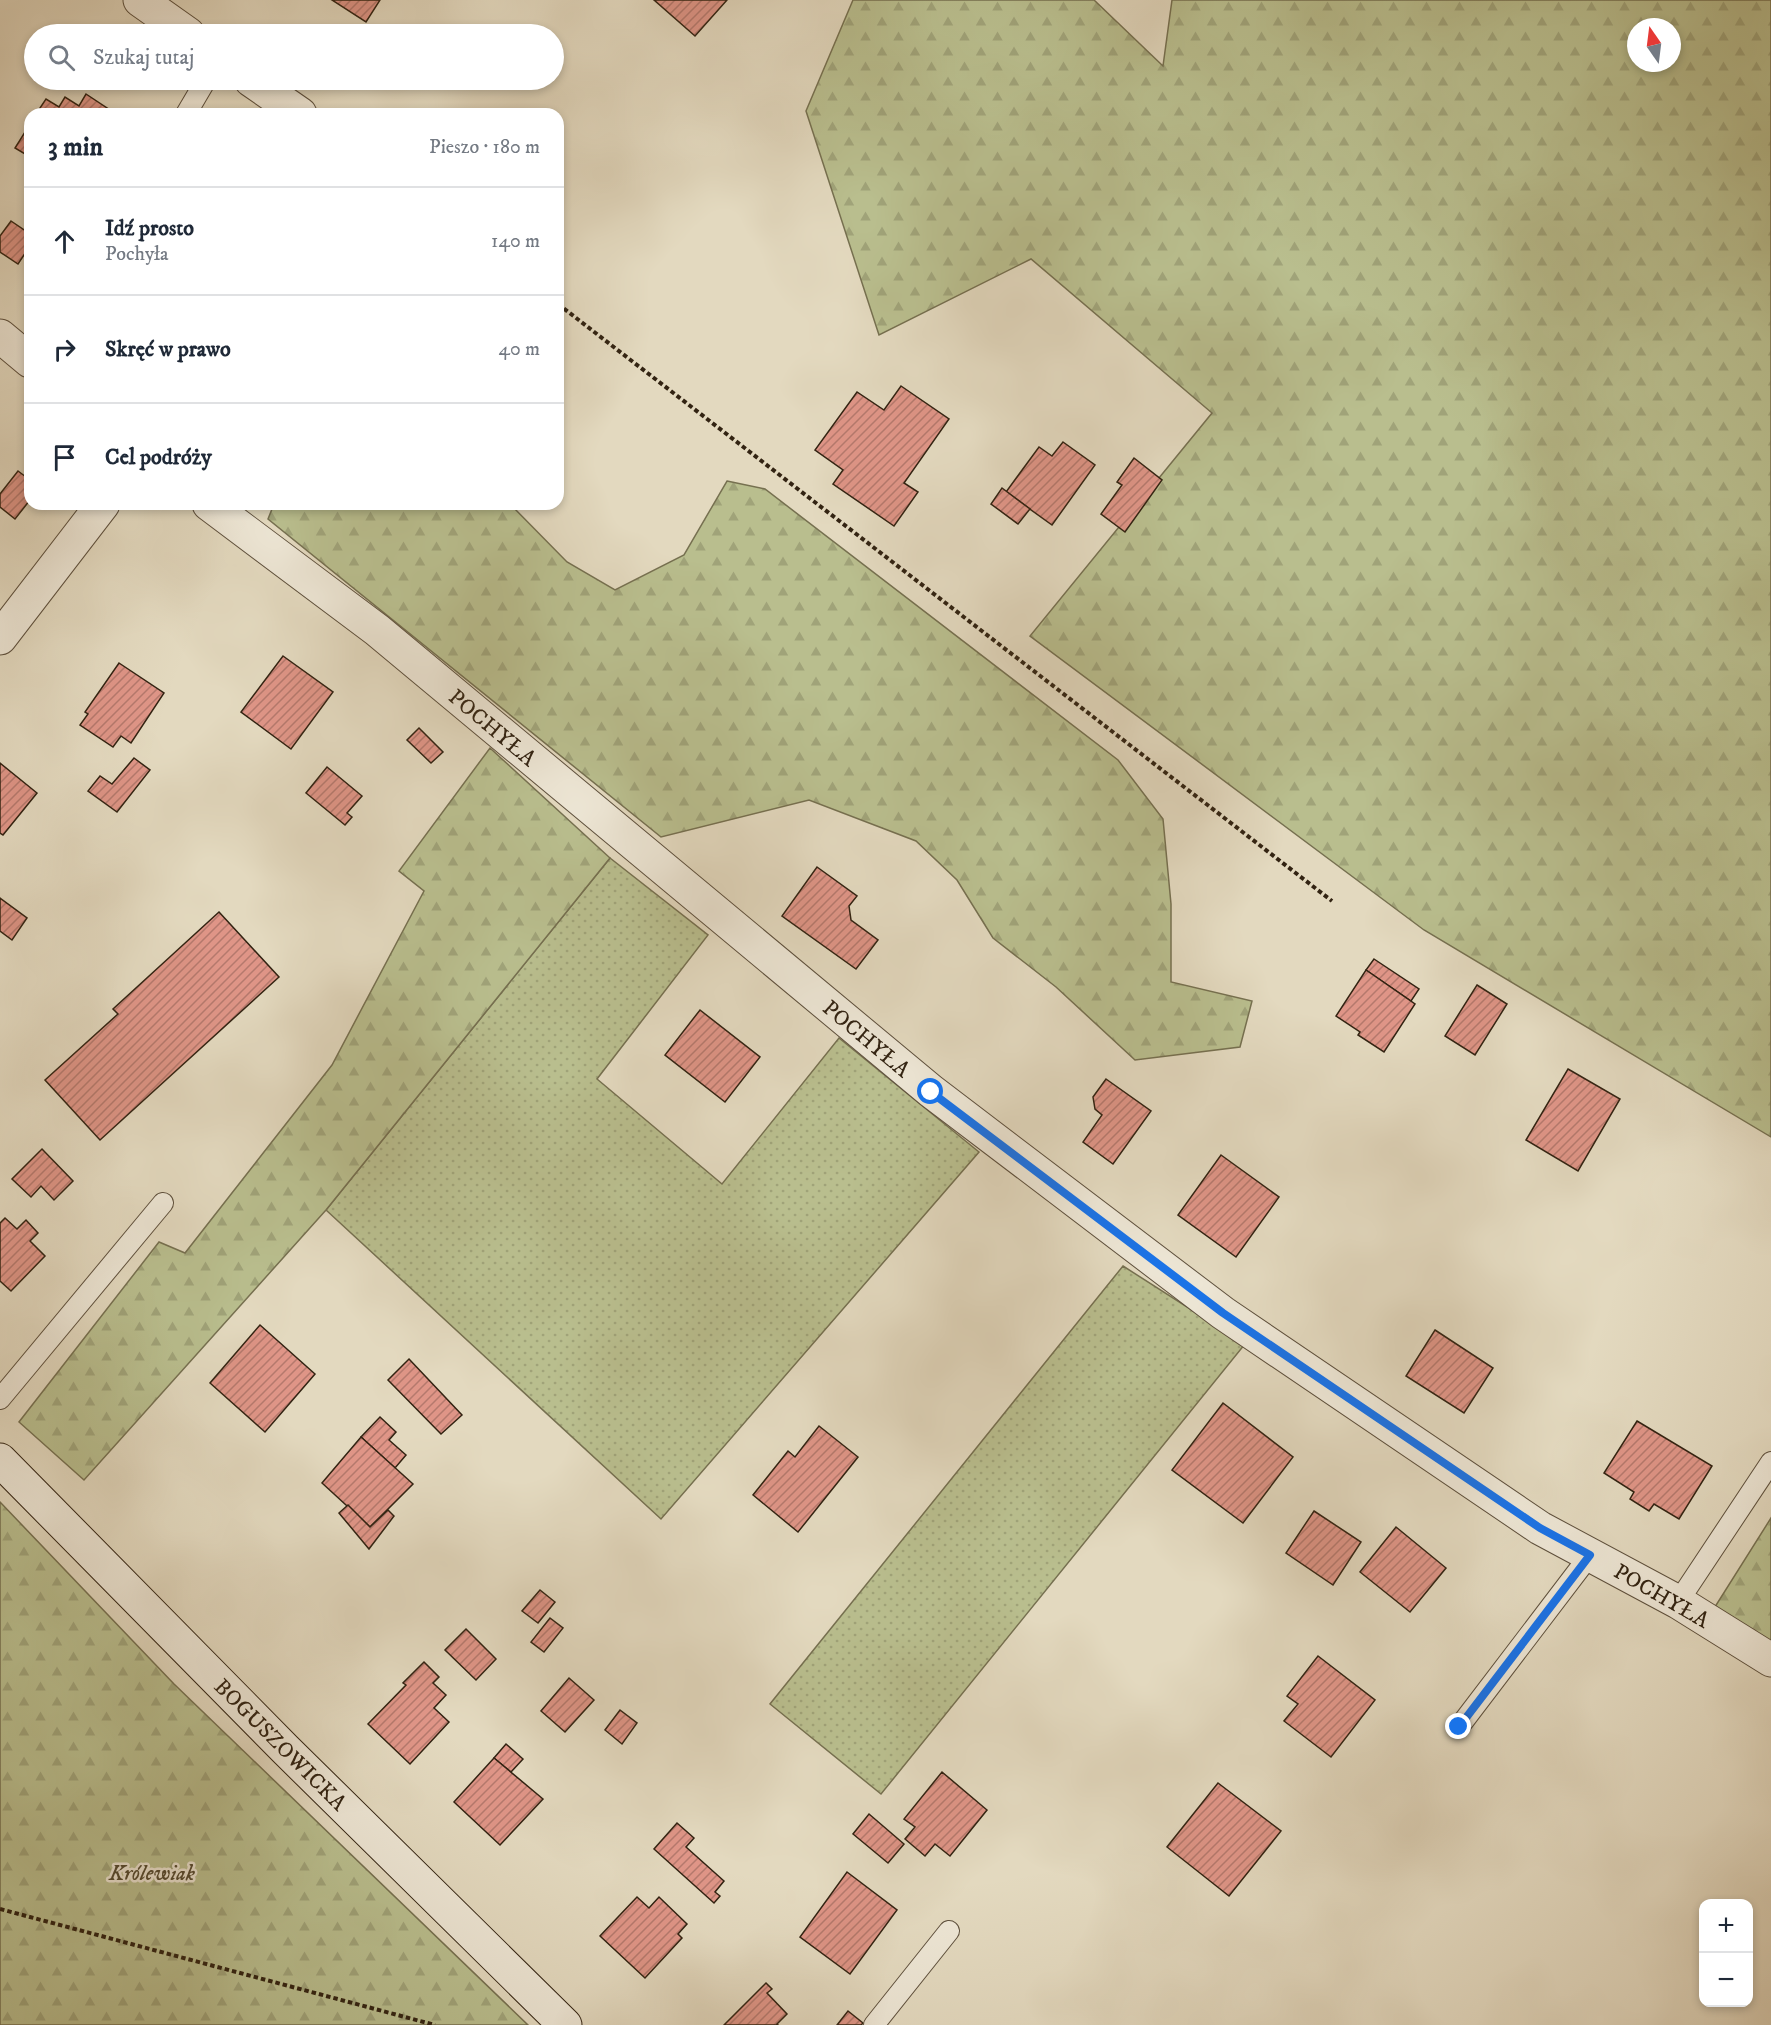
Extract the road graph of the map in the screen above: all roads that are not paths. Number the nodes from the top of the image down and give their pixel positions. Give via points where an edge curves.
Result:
1 (140, 0) edge
2 (174, 24) edge
3 (200, 90) edge
4 (265, 90) edge
5 (190, 108) edge
6 (291, 108) edge
7 (0, 336) edge
8 (24, 356) edge
9 (98, 510) edge
10 (217, 510) edge
11 (0, 638) edge
12 (163, 1203) dead end
13 (0, 1399) edge
14 (0, 1460) edge
15 (1771, 1462) edge
16 (1590, 1555) junction
17 (1678, 1602) junction
18 (1771, 1660) edge
19 (1459, 1727) dead end
20 (949, 1931) dead end
21 (565, 2025) edge
22 (874, 2025) edge

1 - 2 street
3 - 5 lane
4 - 6 street
7 - 8 street
9 - 11 street
10 - 16 street, POCHYŁA via 376,630 931,1092 1223,1313 1540,1528
12 - 13 lane
14 - 21 street, BOGUSZOWICKA
15 - 17 lane
16 - 17 street, POCHYŁA
16 - 19 lane
17 - 18 street, POCHYŁA
20 - 22 lane

